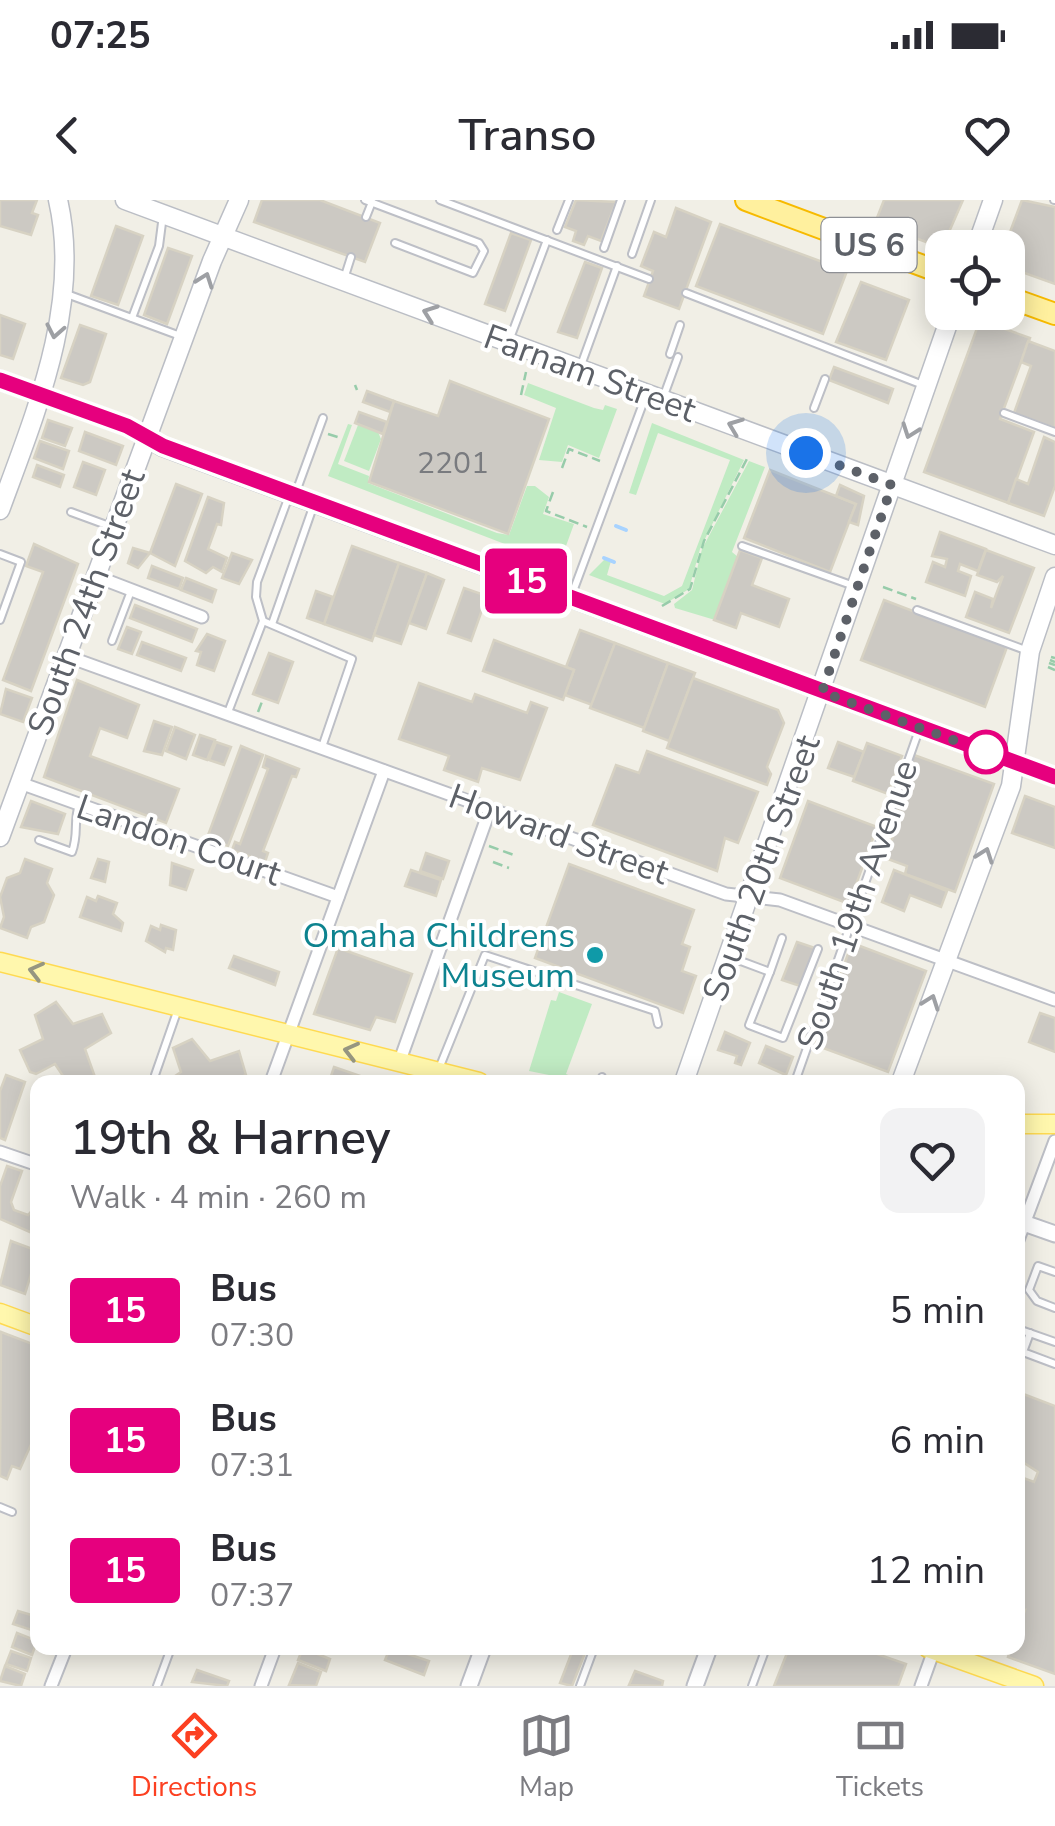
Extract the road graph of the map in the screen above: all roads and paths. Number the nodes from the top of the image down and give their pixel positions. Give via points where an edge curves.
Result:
1 (58, 200) edge
2 (126, 200) edge
3 (240, 200) edge
4 (440, 200) edge
5 (569, 200) edge
6 (621, 200) edge
7 (651, 200) edge
8 (746, 200) edge
9 (994, 200) edge
10 (369, 201) edge
11 (164, 214) junction
12 (366, 217) dead end
13 (557, 230) dead end
14 (983, 230) edge
15 (223, 236) junction
16 (547, 240) junction
17 (396, 243) dead end
18 (604, 248) dead end
19 (632, 254) dead end
20 (352, 257) dead end
21 (617, 266) junction
22 (925, 267) edge
23 (650, 279) dead end
24 (343, 282) junction
25 (62, 292) junction
26 (686, 293) dead end
27 (1025, 303) edge
28 (1055, 314) edge
29 (132, 318) junction
30 (680, 325) dead end
31 (946, 330) edge
32 (183, 337) junction
33 (509, 342) junction
34 (580, 368) junction
35 (526, 372) dead end
36 (825, 378) dead end
37 (0, 380) edge
38 (354, 385) dead end
39 (926, 386) junction
40 (357, 390) dead end
41 (40, 394) junction
42 (521, 396) dead end
43 (655, 396) junction
44 (814, 408) dead end
45 (1004, 414) dead end
46 (324, 418) dead end
47 (319, 431) junction
48 (1055, 432) edge
49 (146, 437) junction
50 (341, 438) dead end
51 (749, 455) dead end
52 (600, 461) dead end
53 (562, 468) dead end
54 (892, 485) junction
55 (553, 492) dead end
56 (292, 495) junction
57 (314, 503) junction
58 (0, 510) edge
59 (71, 512) dead end
60 (577, 523) dead end
61 (113, 528) junction
62 (1055, 545) edge
63 (742, 546) dead end
64 (0, 554) edge
65 (95, 576) junction
66 (1055, 577) edge
67 (856, 587) junction
68 (883, 587) dead end
69 (132, 590) junction
70 (571, 598) junction
71 (916, 599) dead end
72 (662, 606) dead end
73 (917, 610) dead end
74 (202, 616) dead end
75 (0, 620) edge
76 (263, 621) junction
77 (272, 624) junction
78 (112, 641) dead end
79 (1030, 652) junction
80 (66, 656) junction
81 (822, 692) junction
82 (263, 699) dead end
83 (258, 713) dead end
84 (226, 716) junction
85 (920, 728) junction
86 (321, 751) junction
87 (1016, 763) junction
88 (384, 771) junction
89 (1055, 778) edge
90 (20, 783) junction
91 (79, 805) junction
92 (490, 809) junction
93 (0, 837) edge
94 (39, 840) dead end
95 (488, 845) dead end
96 (514, 855) dead end
97 (493, 862) dead end
98 (509, 868) dead end
99 (338, 897) junction
100 (750, 898) junction
101 (850, 925) junction
102 (457, 930) dead end
103 (782, 938) dead end
104 (484, 942) dead end
105 (818, 949) dead end
106 (729, 957) junction
107 (947, 960) junction
108 (0, 962) edge
109 (770, 972) junction
110 (1055, 1000) edge
111 (178, 1008) junction
112 (658, 1024) dead end
113 (288, 1035) junction
114 (399, 1063) junction
115 (438, 1072) junction
116 (155, 1075) dead end
117 (274, 1075) edge
118 (451, 1075) edge
119 (687, 1075) edge
120 (797, 1075) edge
121 (905, 1075) edge
122 (1025, 1124) edge
123 (1055, 1124) edge
124 (1055, 1141) edge
125 (0, 1152) edge
126 (30, 1162) edge
127 (1025, 1212) edge
128 (1025, 1223) edge
129 (1055, 1234) edge
130 (1055, 1272) edge
131 (1055, 1308) edge
132 (0, 1313) edge
133 (30, 1324) edge
134 (1025, 1331) edge
135 (1030, 1333) junction
136 (1055, 1342) edge
137 (1025, 1345) edge
138 (1025, 1353) edge
139 (1055, 1364) edge
140 (0, 1507) edge
141 (12, 1512) dead end
142 (63, 1655) edge
143 (168, 1655) edge
144 (273, 1655) edge
145 (479, 1655) edge
146 (591, 1655) edge
147 (706, 1655) edge
148 (763, 1655) edge
149 (929, 1655) edge
150 (948, 1655) edge
151 (52, 1686) edge
152 (156, 1686) edge
153 (261, 1686) edge
154 (468, 1686) edge
155 (580, 1686) edge
156 (695, 1686) edge
157 (752, 1686) edge
158 (921, 1686) edge
159 (1034, 1686) edge

1 - 25 main road
2 - 11 main road, Farnam Street
3 - 15 main road, South 24th Street
4 - 16 lane
5 - 13 lane
6 - 18 lane
7 - 19 lane
8 - 22 highway, US 6
9 - 14 main road
10 - 12 lane
10 - 17 lane via 480,242 484,251 472,272
11 - 15 main road, Farnam Street
11 - 29 lane
15 - 24 main road, Farnam Street
32 -> 15 main road, South 24th Street
16 - 21 lane
16 - 33 lane
20 - 24 lane
21 - 23 lane
21 - 34 lane
33 -> 24 main road, Farnam Street
25 - 29 lane
25 -> 41 main road
26 - 39 lane
27 - 28 highway
29 - 32 lane
30 - 43 lane
31 - 39 main road, South 20th Street
32 - 49 main road, South 24th Street
33 - 34 main road, Farnam Street
34 - 43 main road, Farnam Street
35 - 42 path
36 - 44 lane
37 - 41 main road
38 - 40 path
39 -> 54 main road, South 20th Street
41 - 49 main road
41 - 58 main road
54 -> 43 main road, Farnam Street
43 - 70 lane
45 - 48 lane
46 - 47 lane
47 - 50 path
47 - 56 lane
49 - 56 main road
49 - 61 main road, South 24th Street
51 - 72 path via 704,541 690,589
52 - 53 path via 569,449
54 - 62 main road, Farnam Street
54 - 67 main road, South 20th Street
55 - 60 path via 546,511
56 - 57 main road
56 - 76 lane via 258,582
57 - 70 main road
57 - 77 lane
59 - 61 lane
61 - 65 main road, South 24th Street
63 - 67 lane
64 - 75 lane via 21,562
65 - 69 street
65 - 80 main road, South 24th Street
66 - 79 main road
67 - 81 main road, South 20th Street
68 - 71 path
69 - 74 street
69 - 78 lane
70 - 81 main road
73 - 79 lane
76 - 77 lane
76 - 84 lane
77 - 86 lane via 353,662
79 - 87 main road
80 - 84 street, Howard Street
80 - 90 main road, South 24th Street
81 - 85 main road
81 - 100 main road, South 20th Street
82 - 83 path
84 - 86 street, Howard Street
85 - 87 main road
85 - 101 lane, South 19th Avenue
86 - 88 street, Howard Street
87 - 89 main road
107 -> 87 main road
88 - 92 street, Howard Street
88 - 99 street
90 - 91 street, Landon Court
90 - 93 main road, South 24th Street
91 - 94 lane via 72,852
91 - 99 street, Landon Court
92 - 100 street, Howard Street
92 - 114 street
95 - 96 path
97 - 98 path
99 - 113 street
100 - 101 street, Howard Street via 780,900
100 - 106 main road, South 20th Street
101 - 107 street, Howard Street
101 - 120 lane, South 19th Avenue
102 - 104 path
103 - 109 lane
105 - 109 lane via 783,1038 749,1026
106 - 109 lane
106 - 119 main road, South 20th Street
107 - 110 street, Howard Street
121 -> 107 main road
111 -> 108 main road
111 - 113 main road
111 - 116 lane
112 - 115 lane via 655,1011 485,954
114 -> 113 main road
113 - 117 street
114 - 115 main road
115 - 118 main road
122 - 123 main road
124 - 127 street
125 - 126 street
128 - 129 street
130 - 131 lane via 1038,1266 1029,1290
132 - 133 main road
134 - 135 lane
135 - 136 lane
135 - 137 lane
138 - 139 lane
140 - 141 lane
142 - 151 street
143 - 152 lane
144 - 153 street
145 - 154 street
146 - 155 lane
147 - 156 street
148 - 157 lane
149 - 158 street
150 - 159 main road

